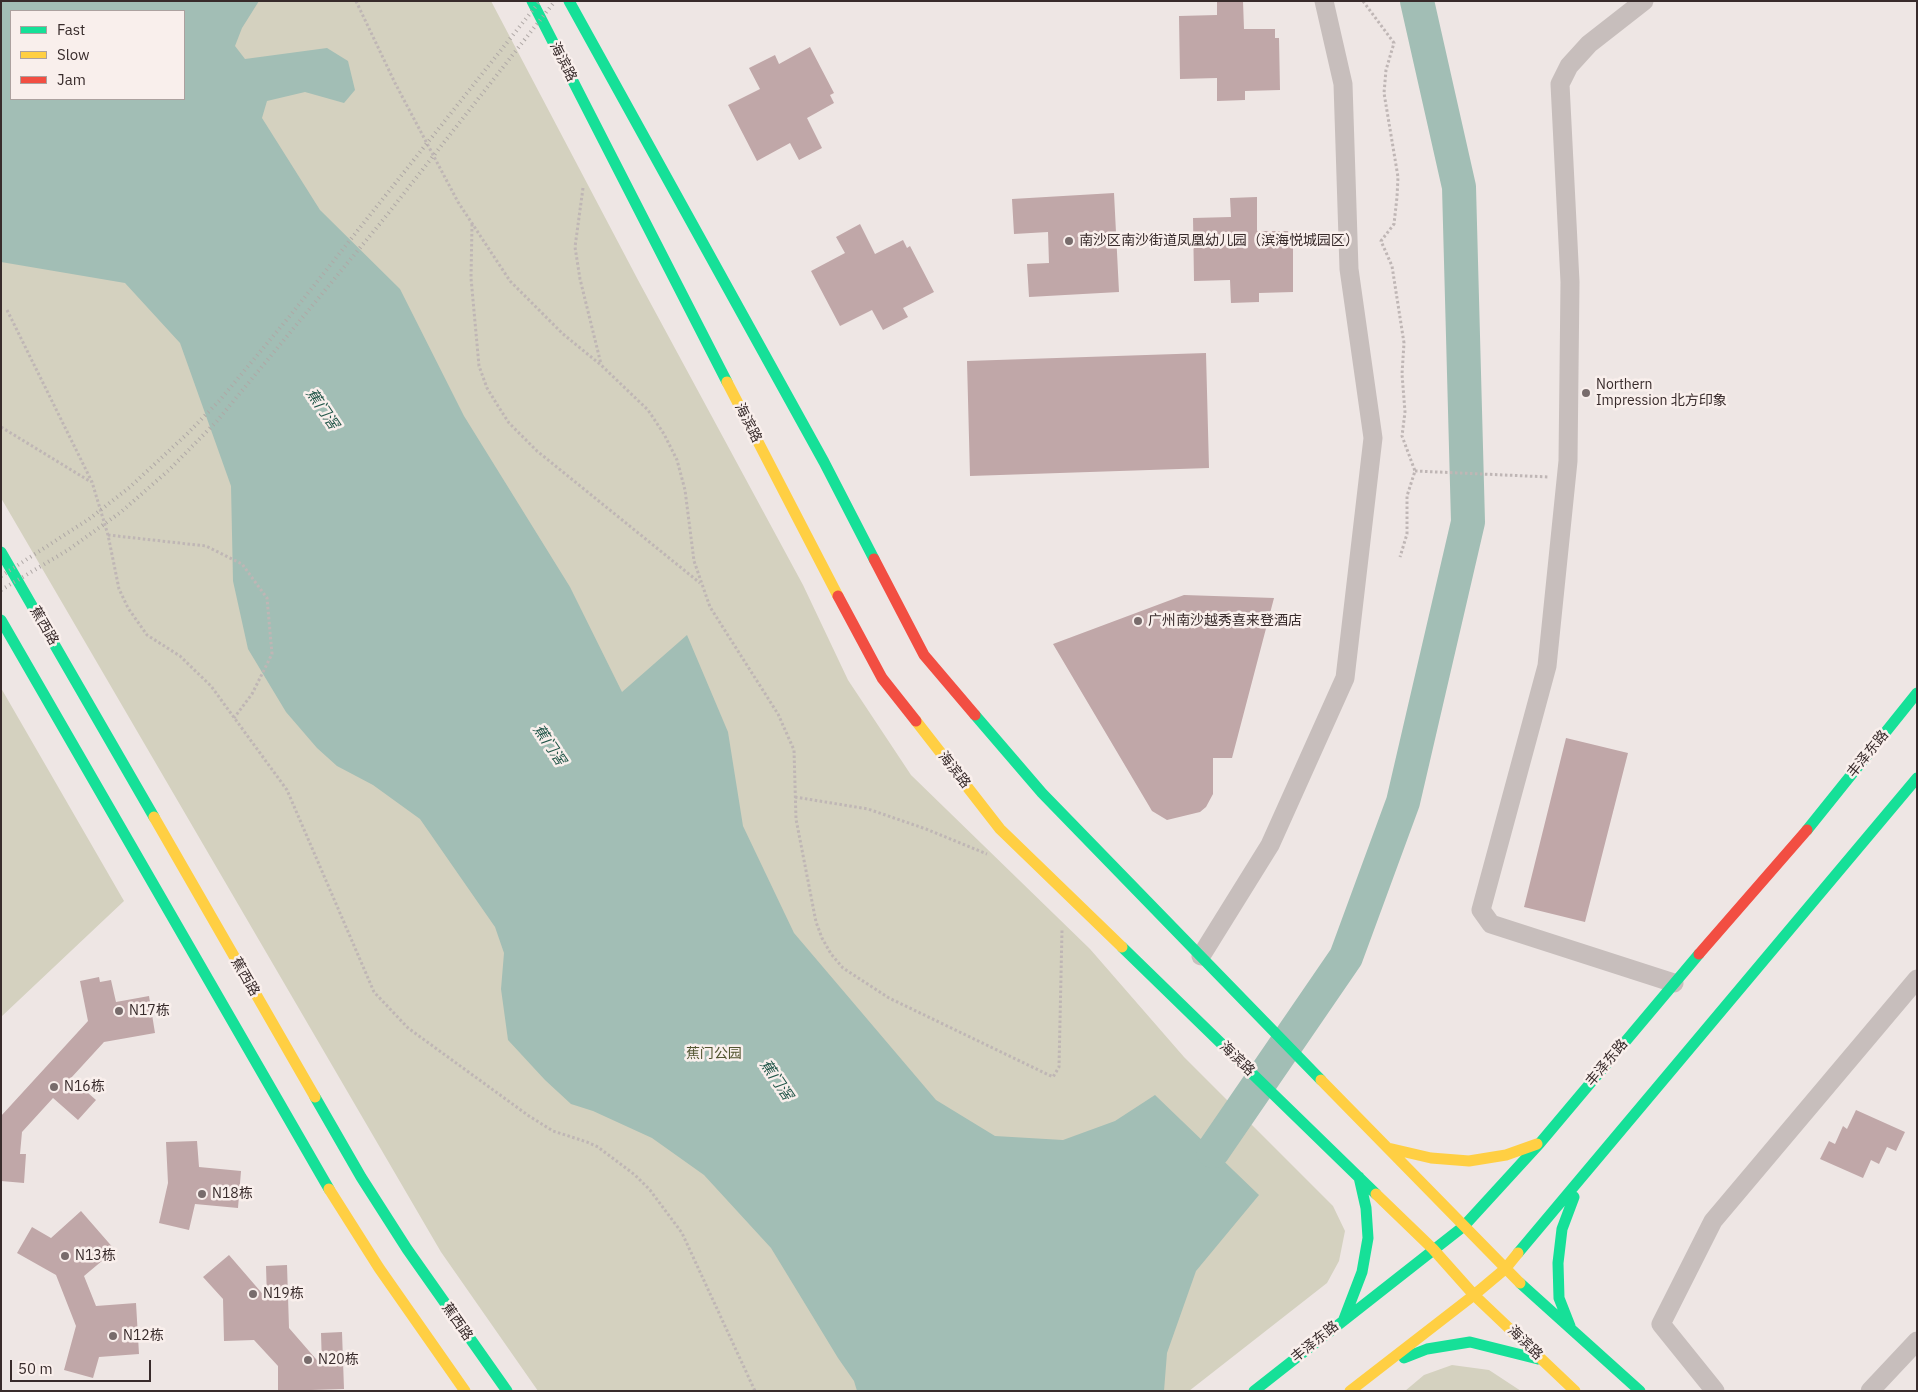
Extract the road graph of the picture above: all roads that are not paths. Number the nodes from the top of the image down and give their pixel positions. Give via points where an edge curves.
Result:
1 (532, 1) edge
2 (1324, 1) edge
3 (1644, 1) edge
4 (572, 3) edge
5 (1, 552) edge
6 (1, 620) edge
7 (1917, 693) edge
8 (1917, 778) edge
9 (1201, 956) junction
10 (1917, 979) edge
11 (1674, 983) junction
12 (1540, 1142) junction
13 (1388, 1148) junction
14 (1359, 1177) junction
15 (1580, 1179) junction
16 (1464, 1226) junction
17 (1433, 1249) junction
18 (1505, 1269) junction
19 (1474, 1295) junction
20 (1343, 1320) junction
21 (1570, 1327) junction
22 (1917, 1341) edge
23 (1542, 1360) junction
24 (1378, 1369) junction
25 (1258, 1388) edge
26 (465, 1391) edge
27 (507, 1391) edge
28 (1350, 1391) edge
29 (1575, 1391) edge
30 (1640, 1391) edge
31 (1714, 1391) edge
32 (1870, 1391) edge

1 - 14 street, 海滨路 via 882,678 1000,829
2 - 9 street via 1343,84 1349,269 1372,438 1345,678 1270,845
3 - 11 street via 1589,44 1569,66 1560,84 1570,282 1566,478 1547,666 1481,910 1491,924
4 - 9 street via 824,462 924,655 1042,793
5 - 27 street, 蕉西路 via 360,1177
6 - 26 street via 332,1195 378,1268
7 - 11 street, 丰泽东路 via 1819,816
8 - 15 street
9 - 13 street
10 - 31 street via 1713,1221 1661,1324
11 - 12 street, 丰泽东路
12 - 13 street via 1506,1155 1469,1162 1430,1158
12 - 16 street, 丰泽东路
13 - 16 street
14 - 17 street, 海滨路
14 - 20 street via 1368,1238 1362,1272
15 - 18 street
15 - 21 street via 1562,1229 1558,1263 1559,1298
16 - 17 street, 丰泽东路
16 - 18 street
17 - 19 street, 海滨路
17 - 20 street, 丰泽东路
18 - 19 street
18 - 21 street
19 - 23 street, 海滨路
19 - 24 street
20 - 25 street, 丰泽东路
21 - 30 street
22 - 32 street
23 - 24 street via 1470,1342 1427,1348
23 - 29 street, 海滨路
24 - 28 street

